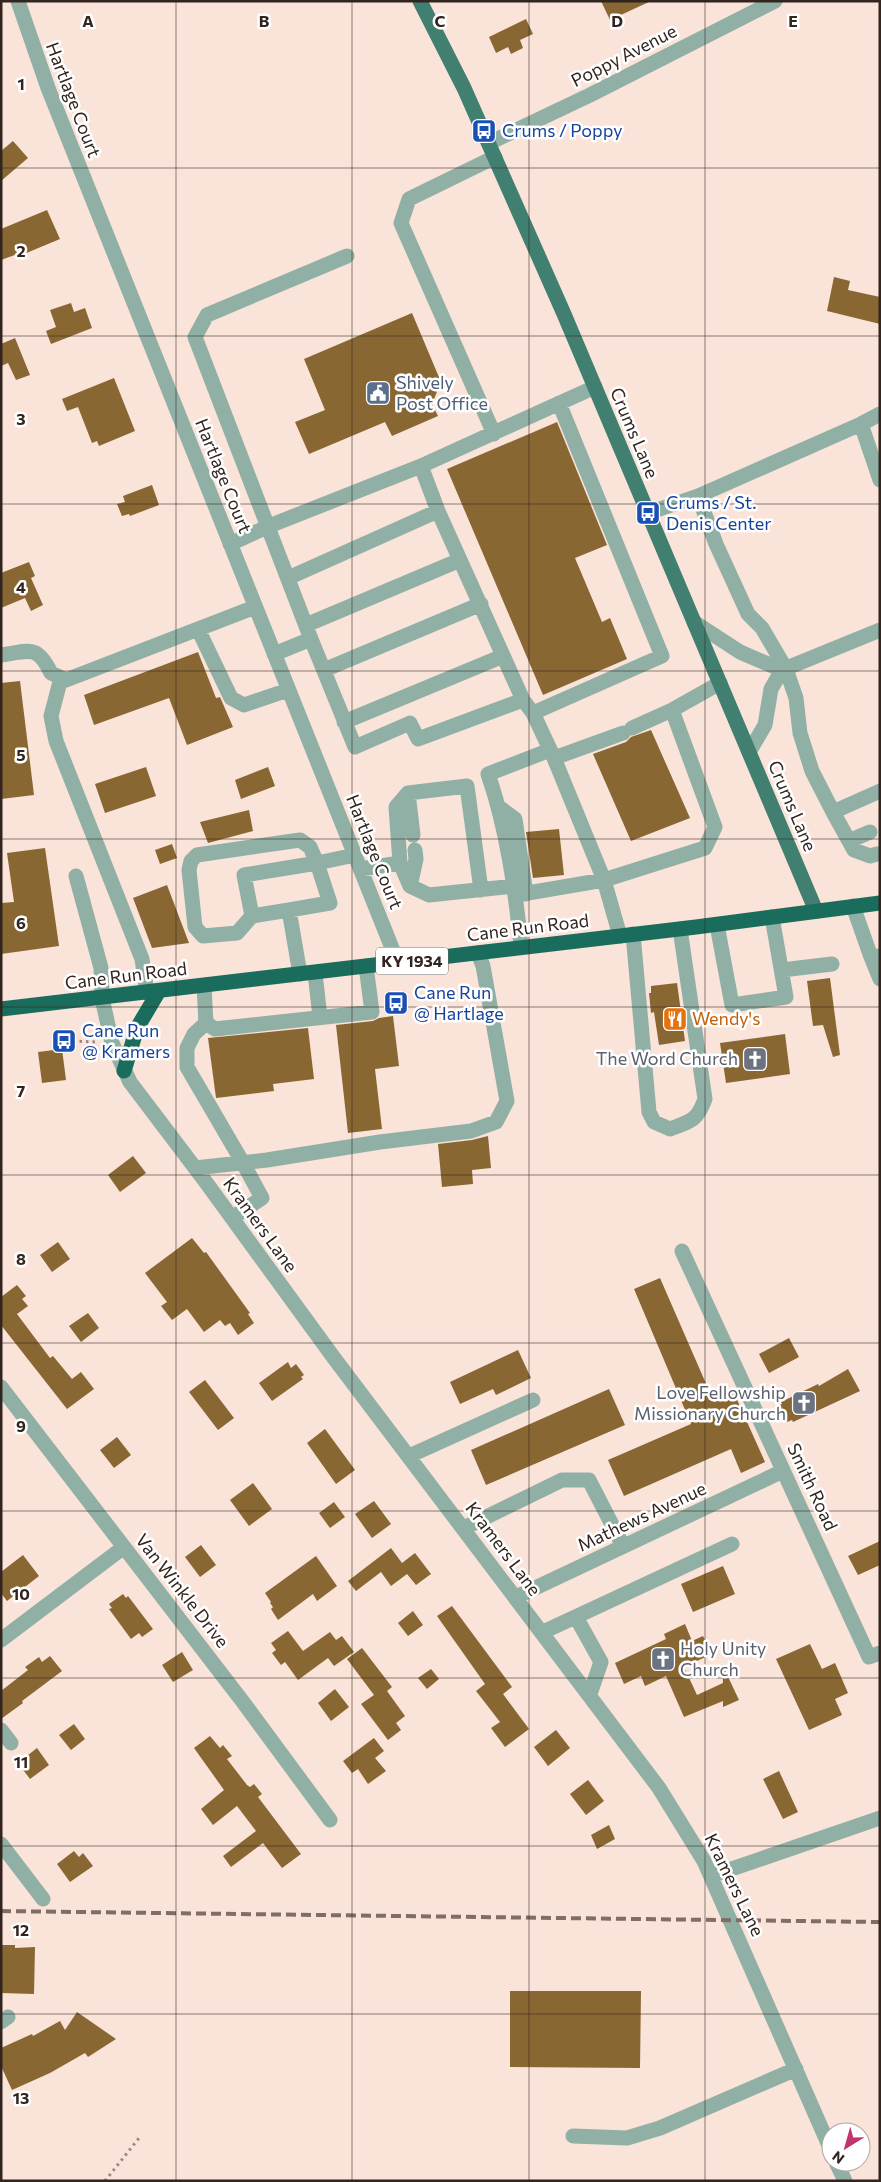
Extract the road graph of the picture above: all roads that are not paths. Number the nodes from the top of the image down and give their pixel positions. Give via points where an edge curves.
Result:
1 (18, 1) edge
2 (420, 1) edge
3 (775, 1) edge
4 (489, 143) junction
5 (495, 157) junction
6 (347, 256) dead end
7 (595, 387) junction
8 (559, 403) junction
9 (880, 414) edge
10 (861, 424) junction
11 (494, 434) junction
12 (420, 466) junction
13 (880, 480) edge
14 (698, 496) junction
15 (438, 511) junction
16 (648, 513) junction
17 (269, 526) junction
18 (230, 544) junction
19 (460, 560) junction
20 (288, 578) junction
21 (481, 604) junction
22 (255, 607) junction
23 (694, 622) junction
24 (198, 629) junction
25 (880, 630) edge
26 (309, 632) junction
27 (274, 654) junction
28 (1, 655) edge
29 (503, 656) junction
30 (784, 669) junction
31 (324, 670) junction
32 (61, 678) junction
33 (720, 683) junction
34 (288, 690) junction
35 (523, 700) junction
36 (672, 710) junction
37 (533, 713) junction
38 (344, 722) junction
39 (749, 752) junction
40 (552, 754) junction
41 (880, 791) edge
42 (408, 793) junction
43 (833, 812) junction
44 (876, 830) edge
45 (849, 841) junction
46 (877, 854) dead end
47 (354, 855) junction
48 (317, 863) junction
49 (400, 863) junction
50 (360, 869) junction
51 (76, 876) dead end
52 (604, 880) junction
53 (410, 886) junction
54 (481, 890) junction
55 (518, 892) junction
56 (880, 903) edge
57 (853, 906) junction
58 (289, 910) junction
59 (816, 911) junction
60 (252, 916) junction
61 (772, 917) junction
62 (717, 924) junction
63 (680, 929) junction
64 (626, 935) junction
65 (521, 946) junction
66 (478, 953) junction
67 (875, 957) edge
68 (398, 962) junction
69 (832, 964) dead end
70 (366, 966) junction
71 (782, 970) junction
72 (307, 973) junction
73 (880, 979) edge
74 (204, 986) junction
75 (153, 992) junction
76 (102, 998) junction
77 (1, 1009) edge
78 (320, 1018) junction
79 (206, 1023) junction
80 (124, 1071) junction
81 (243, 1163) junction
82 (195, 1168) junction
83 (232, 1218) junction
84 (682, 1251) dead end
85 (1, 1387) edge
86 (533, 1400) dead end
87 (409, 1456) junction
88 (783, 1470) junction
89 (464, 1528) junction
90 (732, 1544) dead end
91 (623, 1546) junction
92 (124, 1547) junction
93 (516, 1597) junction
94 (576, 1617) junction
95 (543, 1632) junction
96 (1, 1640) edge
97 (874, 1655) edge
98 (590, 1694) junction
99 (1, 1730) edge
100 (11, 1743) dead end
101 (880, 1818) edge
102 (330, 1820) dead end
103 (1, 1844) edge
104 (710, 1876) junction
105 (43, 1898) dead end
106 (796, 2069) junction
107 (821, 2127) edge
108 (573, 2136) dead end

1 - 18 street, Hartlage Court via 48,88
2 - 4 main road, Crums Lane
3 - 4 street, Poppy Avenue
4 - 5 main road, Crums Lane
5 - 7 main road, Crums Lane
5 - 11 street via 409,199 401,223
6 - 17 street via 207,315 195,337
7 - 8 street
7 - 16 main road, Crums Lane
8 - 11 street
8 - 37 street via 662,656
9 - 10 street
10 - 13 street
10 - 14 street
11 - 12 street
12 - 15 street
12 - 17 street
14 - 16 street
14 - 30 street via 748,614 762,628
15 - 19 street
15 - 20 street
16 - 23 main road, Crums Lane
17 - 18 street
17 - 20 street
18 - 22 street, Hartlage Court
19 - 21 street
19 - 26 street
20 - 26 street
21 - 29 street
21 - 31 street
22 - 24 street
22 - 27 street, Hartlage Court
23 - 30 street via 740,652
23 - 33 main road, Crums Lane
24 - 32 street via 66,680
24 - 34 street via 231,698 244,705
25 - 30 street
26 - 27 street
26 - 31 street
27 - 34 street, Hartlage Court
28 - 32 street via 31,650 43,656 51,673
29 - 35 street
29 - 38 street
30 - 39 street via 770,689 765,725
30 - 43 street via 796,698 800,734 810,764
31 - 38 street
32 - 75 street via 51,716 56,741
33 - 36 street
33 - 39 main road, Crums Lane
34 - 47 street, Hartlage Court
35 - 37 street
35 - 38 street via 418,739 410,723 355,747
36 - 40 street via 628,730
36 - 52 street via 715,827 705,848
37 - 40 street
39 - 59 main road, Crums Lane
40 - 52 street
40 - 55 street via 488,774 499,807
41 - 43 street
42 - 49 street via 396,808
42 - 53 street via 416,859
42 - 54 street via 467,786
43 - 45 street
44 - 45 street
45 - 46 street via 854,850 870,856
47 - 48 street
47 - 50 street, Hartlage Court
48 - 58 street via 330,903
48 - 60 street via 244,875
48 - 60 street via 310,847 300,840 197,855 191,860 189,870 196,927 203,936 237,933
49 - 50 street
49 - 53 street
50 - 68 street, Hartlage Court
51 - 76 street, Kramers Lane via 100,968
52 - 55 street
52 - 64 street
53 - 54 street via 429,895
54 - 55 street
55 - 65 street
56 - 57 highway, Cane Run Road / KY 1934
57 - 59 highway, Cane Run Road / KY 1934
57 - 67 street
58 - 60 street
58 - 72 street
59 - 61 highway, Cane Run Road / KY 1934
61 - 62 highway, Cane Run Road / KY 1934
61 - 71 street
62 - 63 highway, Cane Run Road / KY 1934
62 - 71 street via 732,1005 786,997
63 - 64 highway, Cane Run Road / KY 1934
63 - 64 street via 705,1099 694,1120 670,1129 654,1122 649,1112
64 - 65 highway, Cane Run Road / KY 1934
65 - 66 highway, Cane Run Road / KY 1934
66 - 68 highway, Cane Run Road / KY 1934
66 - 81 street via 507,1101 496,1122 471,1132
67 - 73 street
68 - 70 highway, Cane Run Road / KY 1934
69 - 71 street
70 - 72 highway, Cane Run Road / KY 1934
70 - 78 street via 372,1012
72 - 74 highway, Cane Run Road / KY 1934
72 - 78 street
74 - 75 highway, Cane Run Road / KY 1934
74 - 79 street
75 - 76 highway, Cane Run Road / KY 1934
75 - 80 highway via 137,1028
76 - 77 highway, Cane Run Road / KY 1934
76 - 80 street, Kramers Lane via 112,1043
78 - 79 street via 215,1030
79 - 81 street via 194,1034 187,1048 187,1067
80 - 82 street, Kramers Lane
81 - 82 street
81 - 83 street via 262,1198
82 - 83 street, Kramers Lane
83 - 87 street, Kramers Lane
84 - 88 street, Smith Road
85 - 92 street, Van Winkle Drive
86 - 87 street
87 - 89 street, Kramers Lane
88 - 91 street, Mathews Avenue
88 - 97 street, Smith Road
89 - 91 street via 562,1480 589,1480
89 - 93 street, Kramers Lane
90 - 94 street
91 - 93 street, Mathews Avenue
92 - 96 street
92 - 102 street, Van Winkle Drive
93 - 95 street, Kramers Lane
94 - 95 street
94 - 98 street via 601,1662
95 - 98 street, Kramers Lane
98 - 104 street, Kramers Lane via 660,1788
99 - 100 street
101 - 104 street
103 - 105 street
104 - 106 street, Kramers Lane
106 - 107 street, Kramers Lane
106 - 108 street via 660,2128 627,2138

